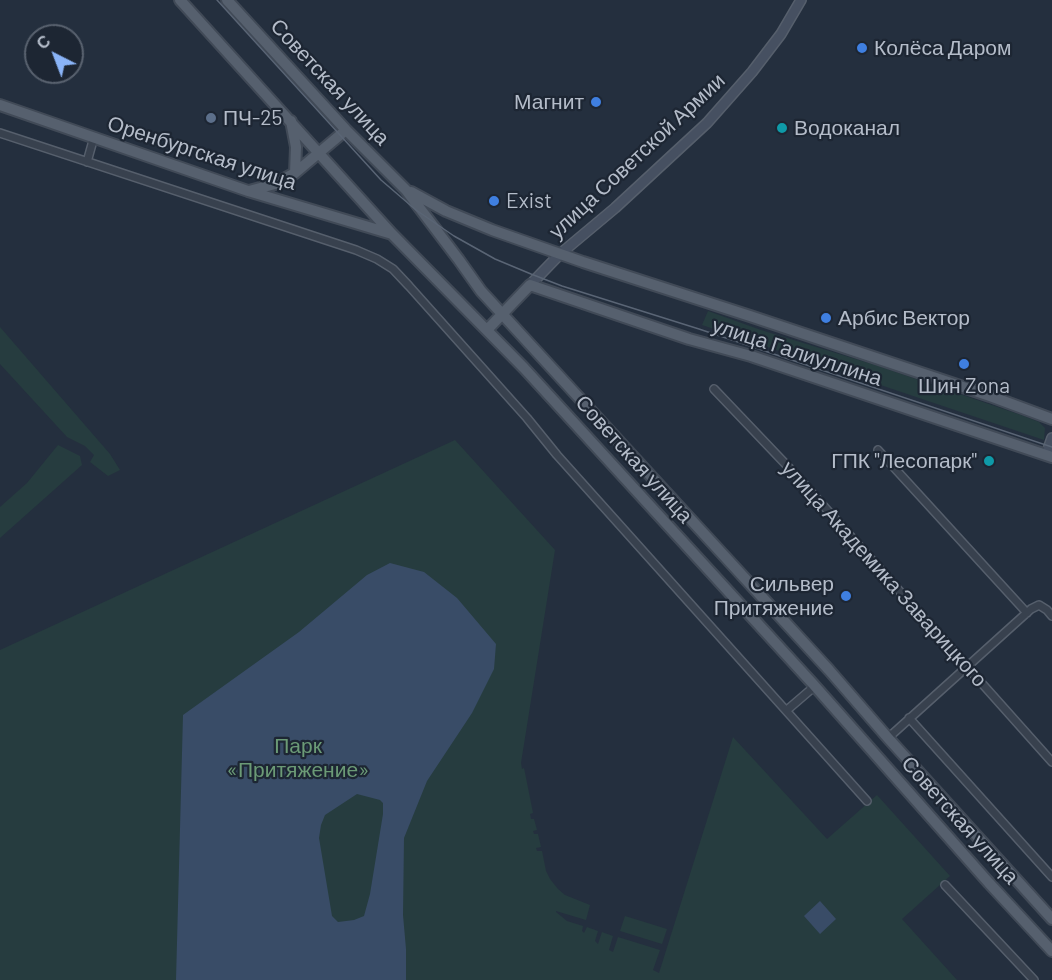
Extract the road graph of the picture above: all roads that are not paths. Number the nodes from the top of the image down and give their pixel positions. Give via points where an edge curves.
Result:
1 (180, 0) edge
2 (227, 0) edge
3 (801, 0) edge
4 (0, 105) edge
5 (291, 121) junction
6 (346, 130) junction
7 (0, 133) edge
8 (94, 137) junction
9 (319, 153) junction
10 (87, 162) junction
11 (295, 173) junction
12 (406, 190) junction
13 (248, 191) junction
14 (392, 234) junction
15 (561, 255) junction
16 (530, 285) junction
17 (503, 314) junction
18 (487, 330) junction
19 (714, 388) dead end
20 (1052, 419) edge
21 (1052, 438) edge
22 (878, 450) dead end
23 (1049, 456) edge
24 (1027, 614) junction
25 (1052, 616) edge
26 (967, 667) junction
27 (831, 672) junction
28 (815, 686) junction
29 (787, 710) junction
30 (909, 718) junction
31 (888, 738) junction
32 (1052, 762) edge
33 (867, 801) dead end
34 (1052, 877) edge
35 (945, 885) dead end
36 (1052, 919) edge
37 (1052, 951) edge
38 (1034, 980) edge

1 - 5 main road, Советская улица
2 - 6 main road, Советская улица
3 - 15 main road, улица Советской Армии via 774,44 718,111
4 - 8 main road, Оренбургская улица
5 - 9 main road, Советская улица
5 - 11 main road
6 - 9 main road
6 - 12 main road, Советская улица
7 - 10 street
8 - 10 street
8 - 13 main road, Оренбургская улица
9 - 11 main road
9 - 14 main road, Советская улица
10 - 29 street via 356,250 393,269
11 - 13 main road via 275,184
12 - 15 main road, Советская улица via 492,231
12 - 17 main road, Советская улица via 481,291
13 - 14 main road, Оренбургская улица
14 - 18 main road, Советская улица
15 - 16 main road, улица Советской Армии
15 - 20 main road, улица Галиуллина
16 - 17 main road, улица Советской Армии
16 - 23 main road, улица Галиуллина
17 - 18 main road, улица Советской Армии
17 - 27 main road, Советская улица
18 - 28 main road, Советская улица
19 - 26 street, улица Академика Заварицкого
21 - 23 main road
22 - 24 street
24 - 25 street via 1039,605
24 - 26 street
26 - 30 street
26 - 32 street, улица Академика Заварицкого
27 - 28 main road
27 - 31 main road, Советская улица
28 - 29 street
28 - 37 main road, Советская улица
29 - 33 street
30 - 31 street
30 - 34 street
31 - 36 main road, Советская улица
35 - 38 street

